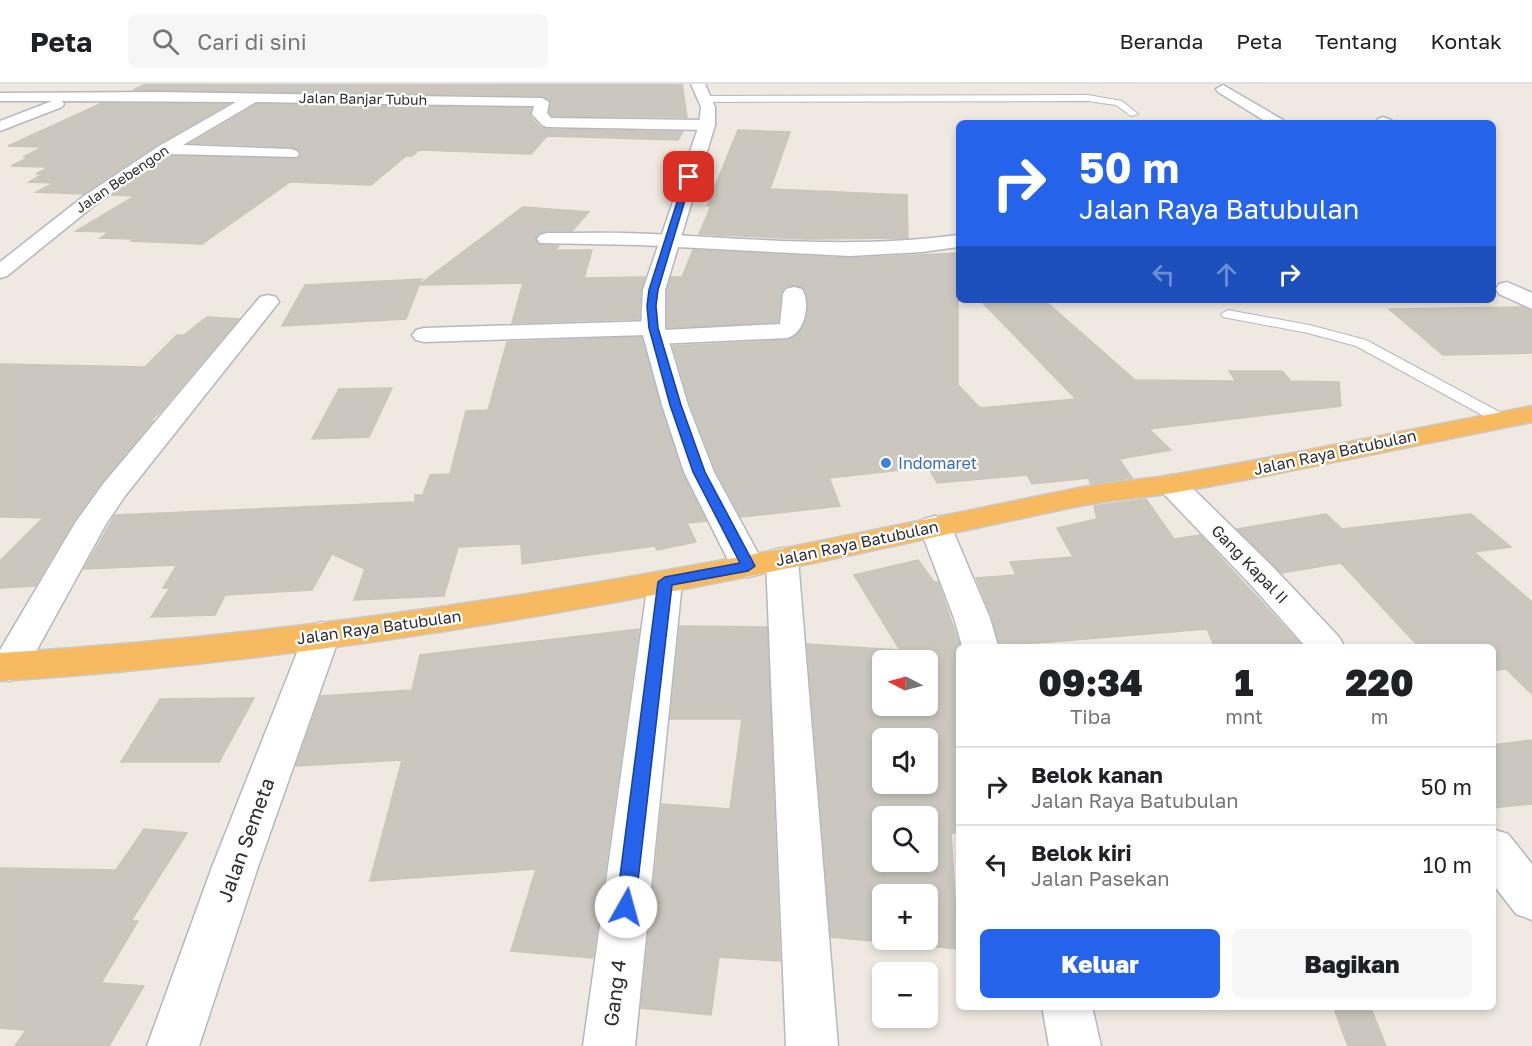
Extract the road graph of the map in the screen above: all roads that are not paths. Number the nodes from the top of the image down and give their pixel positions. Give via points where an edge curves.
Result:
1 (180, 84) edge
2 (543, 85) edge
3 (752, 89) dead end
4 (1223, 90) dead end
5 (701, 91) edge
6 (154, 96) junction
7 (0, 97) edge
8 (77, 97) junction
9 (252, 98) junction
10 (465, 101) junction
11 (542, 102) junction
12 (450, 113) dead end
13 (1134, 114) dead end
14 (1273, 120) edge
15 (547, 122) junction
16 (524, 123) dead end
17 (706, 125) junction
18 (0, 126) edge
19 (165, 149) junction
20 (291, 154) dead end
21 (547, 239) dead end
22 (956, 241) edge
23 (667, 245) junction
24 (0, 272) edge
25 (1507, 289) dead end
26 (794, 294) dead end
27 (268, 302) dead end
28 (1532, 302) edge
29 (1228, 314) dead end
30 (655, 332) junction
31 (424, 335) dead end
32 (1516, 416) edge
33 (1172, 484) junction
34 (935, 526) junction
35 (765, 562) junction
36 (665, 582) junction
37 (322, 635) junction
38 (979, 644) edge
39 (1324, 644) edge
40 (5, 667) edge
41 (1496, 853) edge
42 (1532, 899) edge
43 (1068, 1010) edge
44 (173, 1046) edge
45 (609, 1046) edge
46 (812, 1046) edge
47 (1076, 1046) edge

1 - 6 street
2 - 11 street
3 - 5 lane
4 - 14 street
5 - 13 lane via 1088,98 1119,103
5 - 17 street via 708,112
6 - 8 street, Jalan Banjar Tubuh
6 - 9 street, Jalan Banjar Tubuh
7 - 8 street, Jalan Banjar Tubuh
8 - 18 street
9 - 10 street, Jalan Banjar Tubuh
9 - 19 street, Jalan Bebengon
10 - 11 street, Jalan Banjar Tubuh
10 - 12 street
11 - 15 street via 539,114
15 - 16 street
15 - 17 street
17 - 23 street
19 - 20 street
19 - 24 street, Jalan Bebengon via 90,200
21 - 23 street
22 - 23 street via 859,251
23 - 30 street via 654,290
25 - 28 street
26 - 30 street via 792,325 787,331
27 - 40 street via 114,490
29 - 32 lane via 1361,343
30 - 31 street
30 - 35 street via 699,472
32 - 33 highway, Jalan Raya Batubulan
33 - 34 highway, Jalan Raya Batubulan via 1085,496
33 - 39 street, Gang Kapal II
34 - 35 highway, Jalan Raya Batubulan
34 - 38 street
35 - 36 highway, Jalan Raya Batubulan
35 - 46 street
36 - 37 highway, Jalan Raya Batubulan
36 - 45 street, Gang 4
37 - 40 highway, Jalan Raya Batubulan via 96,661
37 - 44 street, Jalan Semeta
41 - 42 street
43 - 47 street

